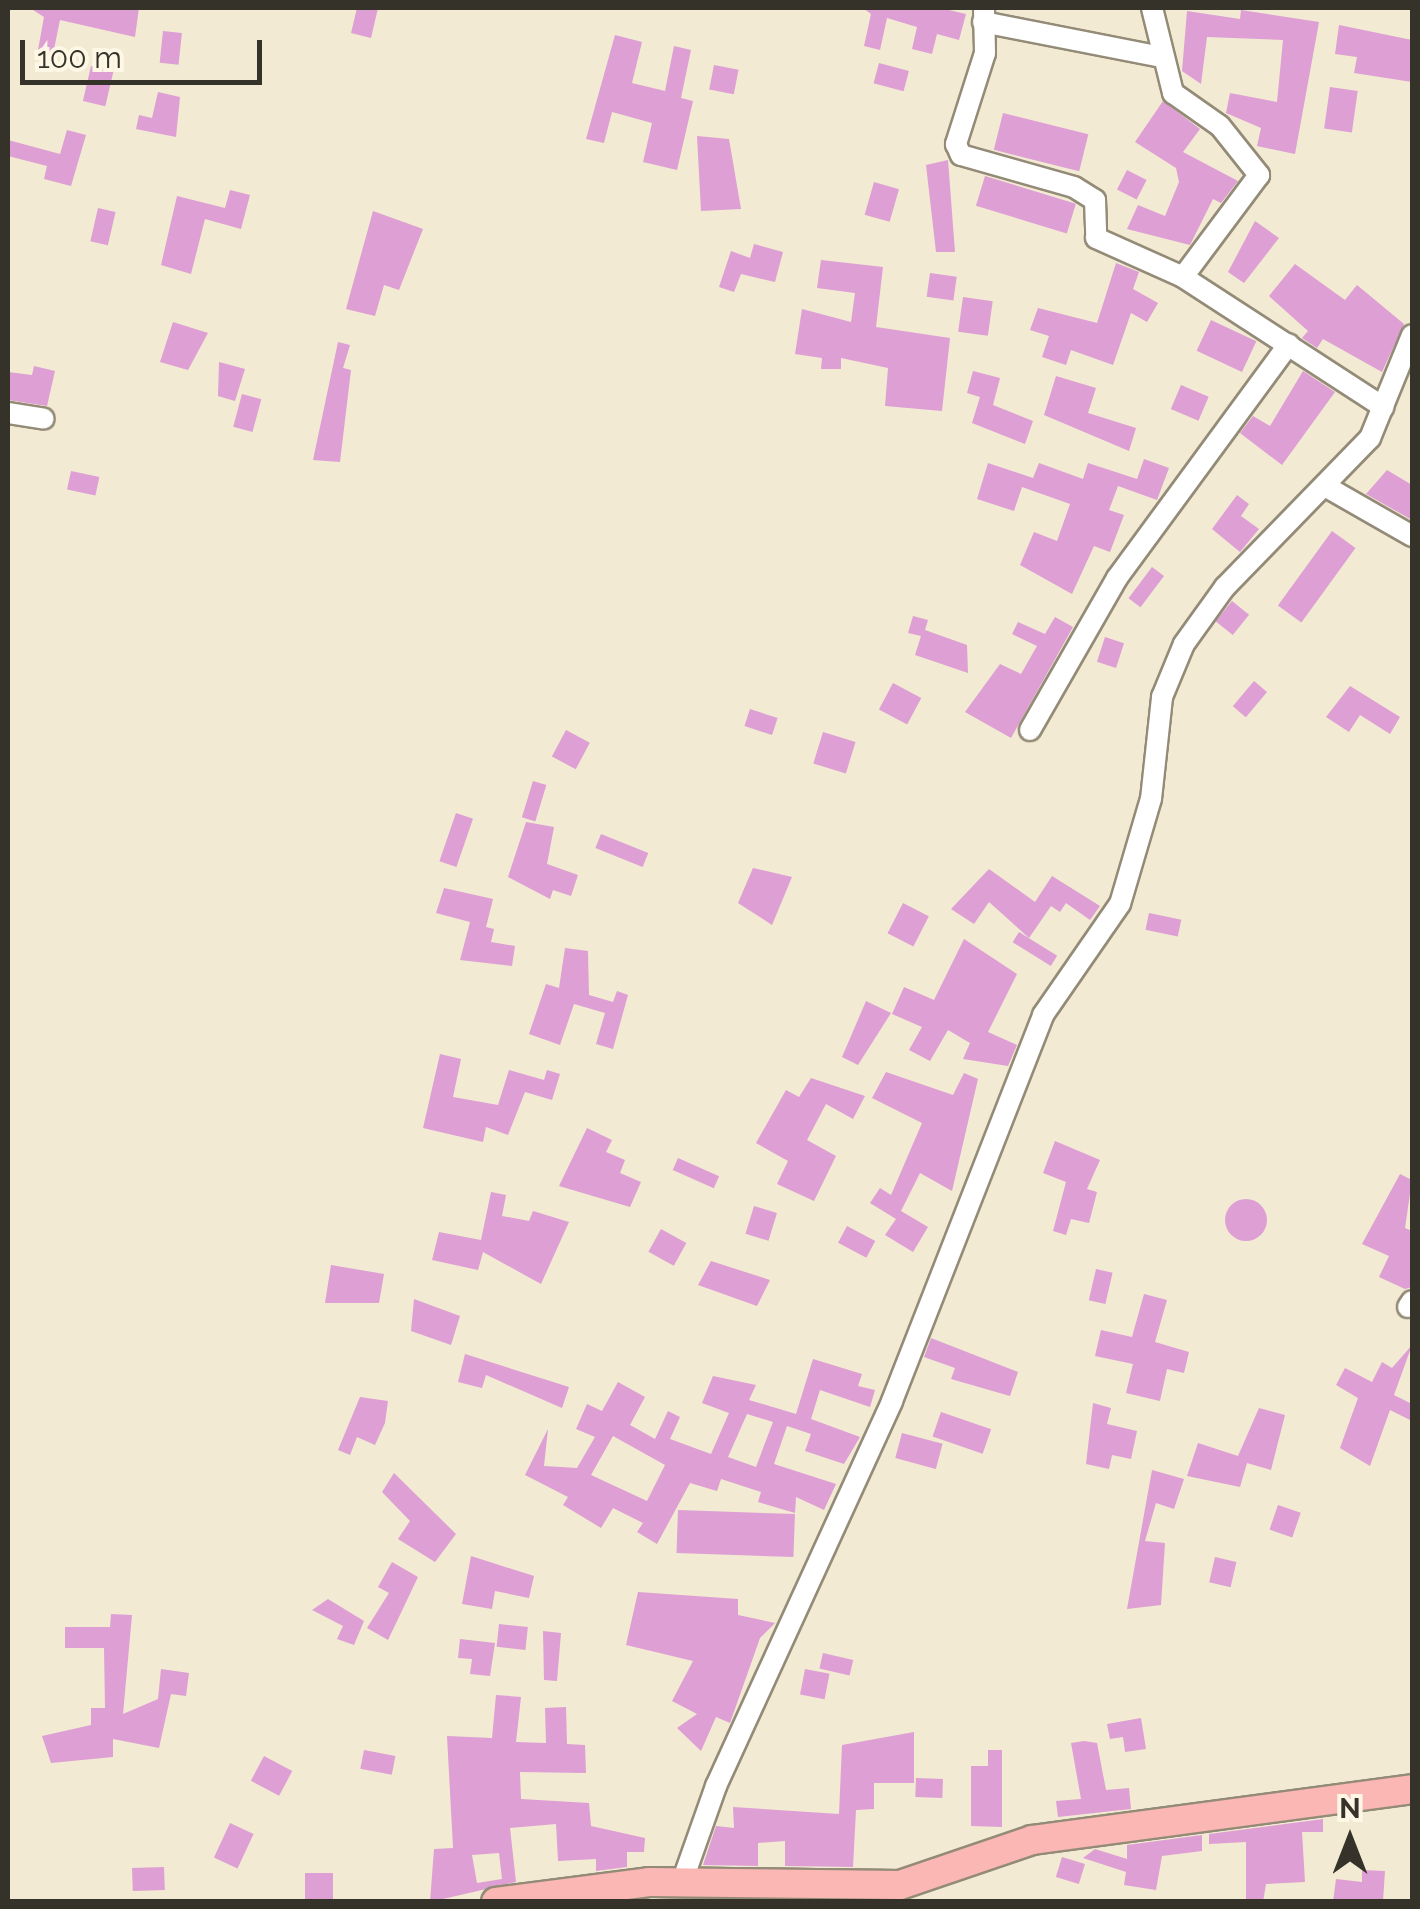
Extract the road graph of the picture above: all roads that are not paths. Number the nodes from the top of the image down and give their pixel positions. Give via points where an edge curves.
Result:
1 (1152, 8) edge
2 (984, 15) edge
3 (1161, 57) junction
4 (1183, 277) junction
5 (1412, 335) edge
6 (1289, 344) junction
7 (1383, 408) junction
8 (8, 413) edge
9 (44, 419) dead end
10 (1330, 489) junction
11 (1412, 536) edge
12 (1030, 730) dead end
13 (1412, 1789) edge
14 (681, 1885) junction
15 (496, 1902) edge

1 - 3 street
2 - 3 street
2 - 4 street via 985,53 956,144 961,154 1074,187 1095,200 1096,238
3 - 4 street via 1172,93 1220,126 1259,175
4 - 6 street
5 - 7 street
6 - 7 street
6 - 12 street via 1117,578
7 - 10 street
8 - 9 street
10 - 11 street
10 - 14 street via 1225,587 1184,644 1162,697 1151,799 1120,904 1043,1015 892,1401 716,1786
13 - 14 main road via 1032,1840 900,1885
14 - 15 main road

